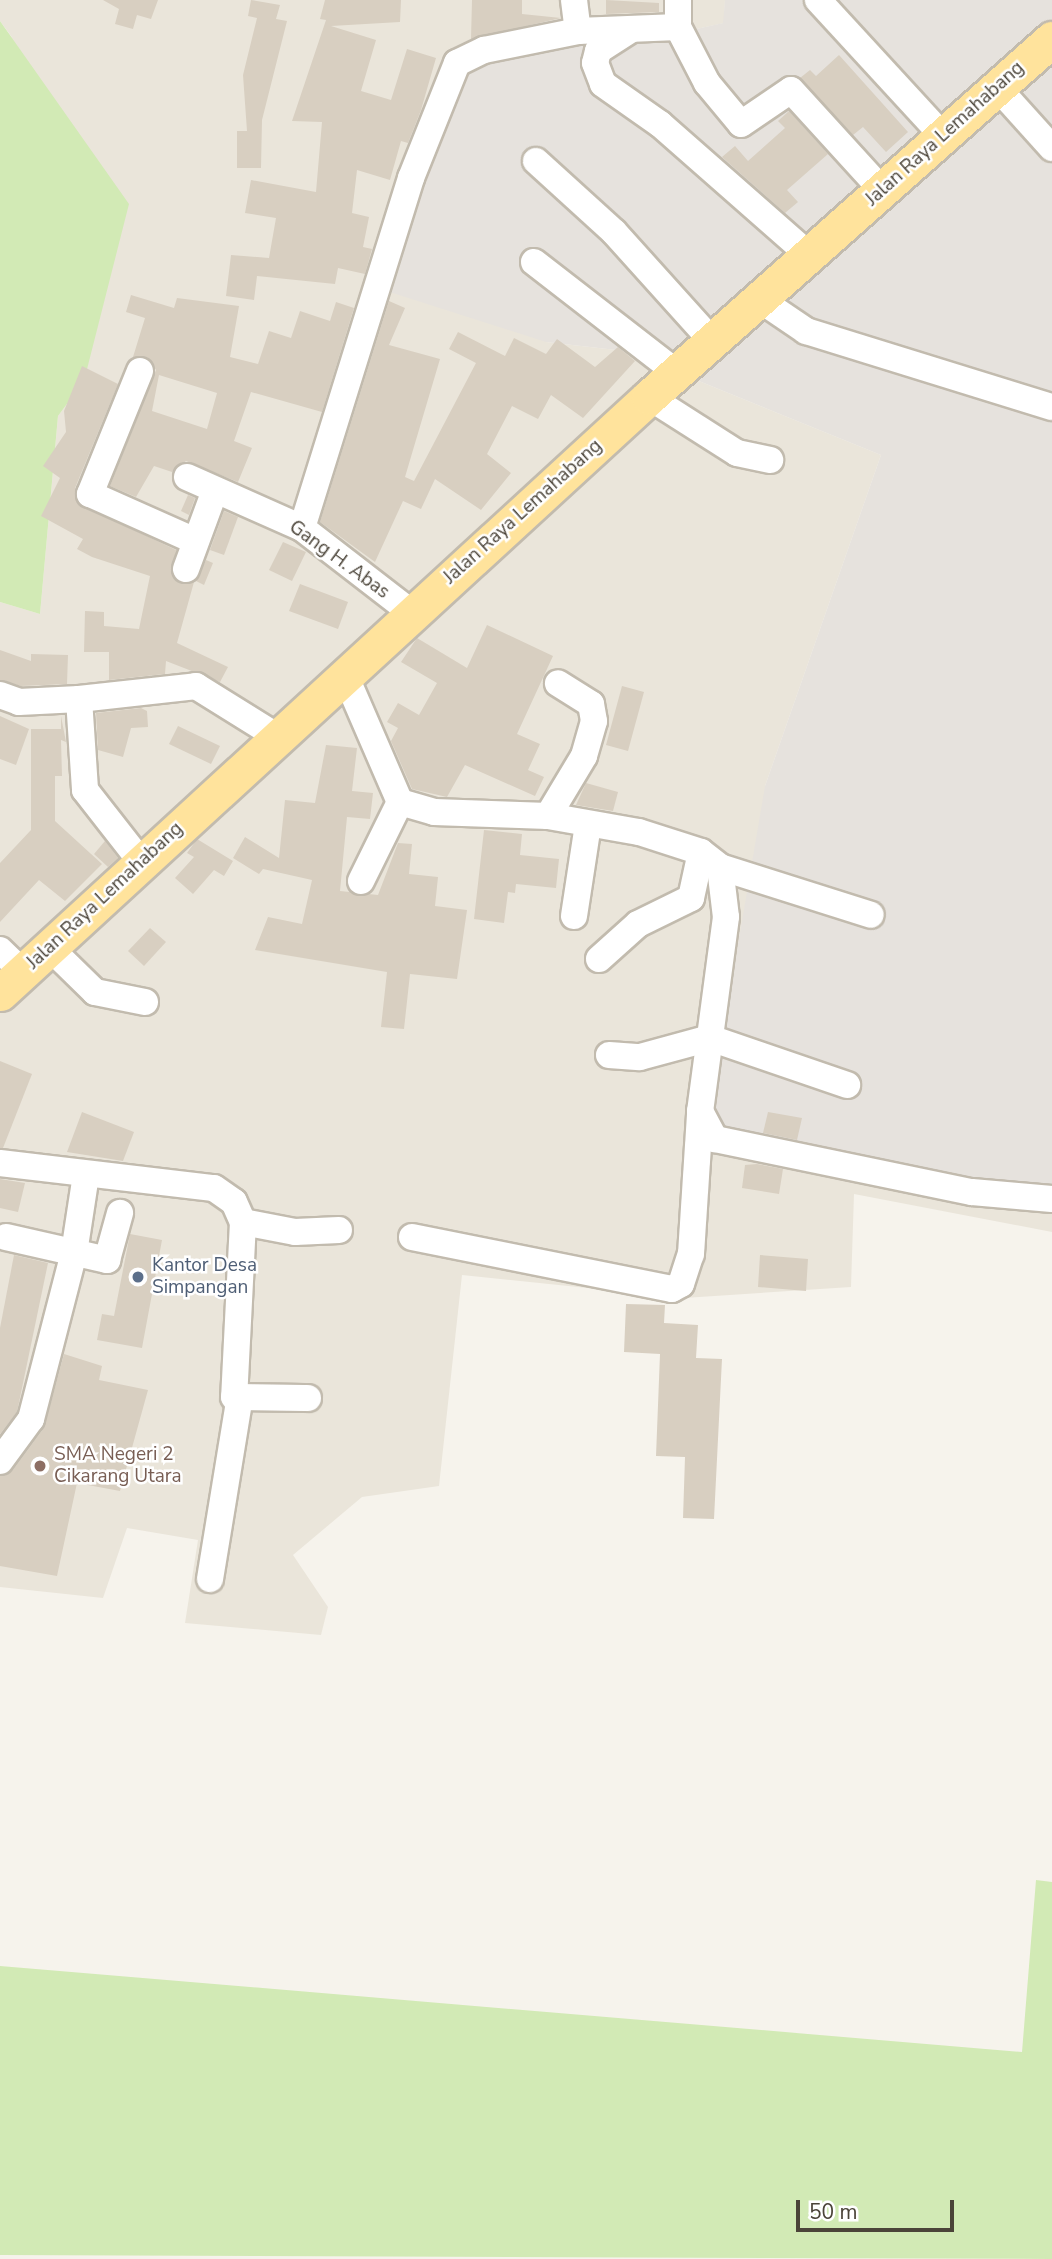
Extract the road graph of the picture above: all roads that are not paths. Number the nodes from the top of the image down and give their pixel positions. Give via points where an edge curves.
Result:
1 (573, 0) edge
2 (678, 0) edge
3 (818, 0) edge
4 (678, 27) junction
5 (632, 29) junction
6 (578, 31) junction
7 (1052, 39) edge
8 (997, 87) junction
9 (943, 136) junction
10 (1052, 148) edge
11 (537, 161) dead end
12 (882, 190) junction
13 (809, 255) junction
14 (534, 262) dead end
15 (759, 299) junction
16 (712, 341) junction
17 (141, 371) dead end
18 (676, 372) junction
19 (649, 397) junction
20 (1052, 407) edge
21 (770, 460) dead end
22 (187, 477) dead end
23 (215, 490) junction
24 (302, 528) junction
25 (195, 541) junction
26 (186, 569) dead end
27 (412, 612) junction
28 (345, 675) junction
29 (558, 683) dead end
30 (0, 695) edge
31 (79, 699) junction
32 (278, 737) junction
33 (400, 802) junction
34 (548, 816) junction
35 (588, 824) junction
36 (710, 860) junction
37 (142, 863) junction
38 (361, 881) dead end
39 (870, 915) dead end
40 (574, 916) dead end
41 (50, 948) junction
42 (599, 959) dead end
43 (8, 972) edge
44 (145, 1002) dead end
45 (710, 1038) junction
46 (610, 1055) dead end
47 (847, 1086) dead end
48 (700, 1111) junction
49 (0, 1163) edge
50 (86, 1175) junction
51 (1052, 1199) edge
52 (120, 1213) dead end
53 (243, 1222) junction
54 (339, 1230) dead end
55 (6, 1237) dead end
56 (412, 1237) dead end
57 (74, 1253) junction
58 (237, 1398) junction
59 (308, 1398) dead end
60 (0, 1461) edge
61 (209, 1578) dead end

1 - 6 street
2 - 4 street
3 - 9 street
4 - 5 street
4 - 12 street via 706,83 741,124 790,90
5 - 6 street
5 - 13 street via 598,51 595,63 603,84 660,124
6 - 24 street via 484,50 457,62 411,178
7 - 8 main road, Jalan Raya Lemahabang
8 - 9 main road, Jalan Raya Lemahabang
8 - 10 street
9 - 12 main road, Jalan Raya Lemahabang
11 - 16 street via 614,232
12 - 13 main road, Jalan Raya Lemahabang
13 - 15 main road, Jalan Raya Lemahabang
14 - 18 street
15 - 16 main road, Jalan Raya Lemahabang
15 - 20 street via 806,331
16 - 18 main road, Jalan Raya Lemahabang
17 - 25 street via 90,494
18 - 19 main road, Jalan Raya Lemahabang
19 - 21 street via 737,453
19 - 27 main road, Jalan Raya Lemahabang
22 - 23 street, Gang H. Abas
23 - 24 street, Gang H. Abas
23 - 25 street
24 - 27 street, Gang H. Abas
25 - 26 street
27 - 28 main road, Jalan Raya Lemahabang
28 - 32 main road, Jalan Raya Lemahabang
28 - 33 street
29 - 34 street via 591,704 594,720 584,756
30 - 31 street via 19,702
31 - 32 street via 195,687
31 - 37 street via 85,790
32 - 37 main road, Jalan Raya Lemahabang
33 - 34 street via 434,812
33 - 38 street
34 - 35 street
35 - 36 street
35 - 40 street
36 - 39 street
36 - 42 street via 691,898 638,925
36 - 45 street via 727,903
37 - 41 main road, Jalan Raya Lemahabang
41 - 43 main road, Jalan Raya Lemahabang
41 - 44 street via 95,992
45 - 46 street via 649,1056
45 - 47 street
45 - 48 street
48 - 51 street via 726,1146 972,1192
48 - 56 street via 691,1254 681,1284 673,1289
49 - 50 street
50 - 53 street via 214,1188 234,1202
50 - 57 street
52 - 57 street via 110,1259
53 - 54 street via 295,1232
53 - 58 street
55 - 57 street
57 - 60 street via 31,1419
58 - 59 street
58 - 61 street

